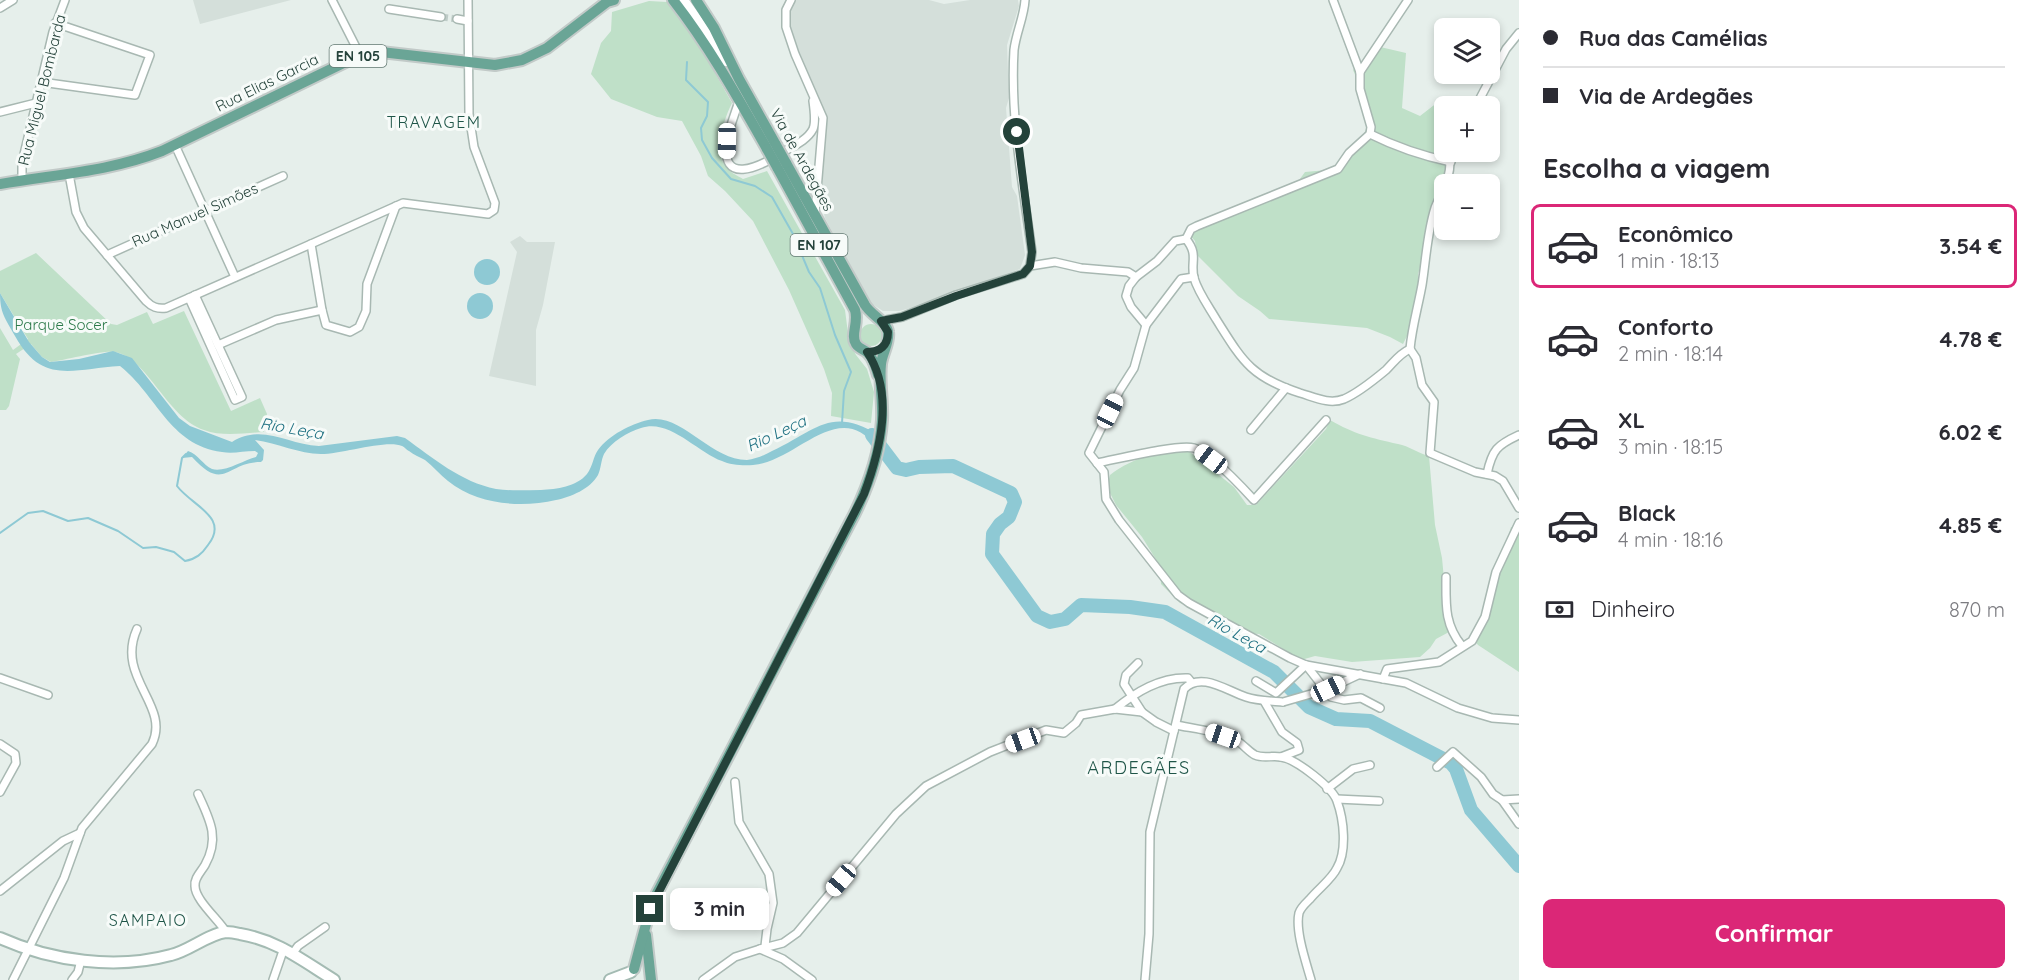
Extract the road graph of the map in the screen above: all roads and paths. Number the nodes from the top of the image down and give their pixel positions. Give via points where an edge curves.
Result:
1 (13, 0) edge
2 (65, 0) edge
3 (332, 0) edge
4 (468, 0) edge
5 (673, 0) edge
6 (683, 0) edge
7 (696, 0) edge
8 (790, 0) edge
9 (1025, 0) edge
10 (1334, 0) edge
11 (1408, 0) edge
12 (609, 1) edge
13 (0, 8) edge
14 (389, 9) dead end
15 (441, 17) tunnel mouth
16 (457, 19) tunnel mouth
17 (468, 21) junction
18 (56, 22) junction
19 (1519, 33) edge
20 (360, 55) junction
21 (468, 63) junction
22 (1360, 72) junction
23 (41, 82) junction
24 (736, 84) junction
25 (812, 95) junction
26 (1481, 96) edge
27 (739, 100) junction
28 (36, 103) junction
29 (0, 112) edge
30 (1370, 134) junction
31 (175, 145) junction
32 (772, 147) junction
33 (1434, 159) edge
34 (1451, 162) edge
35 (782, 165) junction
36 (69, 174) junction
37 (283, 176) dead end
38 (22, 180) junction
39 (0, 184) edge
40 (396, 206) junction
41 (205, 210) junction
42 (815, 216) junction
43 (1186, 239) junction
44 (310, 244) junction
45 (106, 255) junction
46 (1030, 266) junction
47 (235, 277) junction
48 (1136, 277) junction
49 (1194, 277) junction
50 (192, 297) junction
51 (322, 310) junction
52 (878, 319) junction
53 (857, 324) junction
54 (1146, 325) junction
55 (218, 345) junction
56 (885, 345) junction
57 (1410, 349) junction
58 (867, 352) junction
59 (881, 387) junction
60 (1286, 388) junction
61 (1326, 420) dead end
62 (1251, 430) dead end
63 (1519, 435) edge
64 (1097, 463) junction
65 (1487, 474) junction
66 (1519, 508) edge
67 (1519, 523) edge
68 (1446, 577) dead end
69 (137, 629) dead end
70 (1462, 646) junction
71 (1138, 663) dead end
72 (1306, 665) junction
73 (1360, 674) junction
74 (0, 678) edge
75 (1383, 679) junction
76 (1256, 681) dead end
77 (1192, 683) junction
78 (48, 695) dead end
79 (1131, 697) junction
80 (1264, 701) junction
81 (1380, 708) dead end
82 (1115, 710) junction
83 (1142, 712) junction
84 (1519, 720) edge
85 (1175, 728) junction
86 (0, 744) edge
87 (1281, 757) junction
88 (1370, 765) dead end
89 (1437, 767) dead end
90 (735, 783) dead end
91 (1327, 789) junction
92 (0, 792) edge
93 (198, 794) dead end
94 (1337, 799) junction
95 (1519, 799) edge
96 (1502, 800) junction
97 (1379, 801) dead end
98 (1519, 824) edge
99 (80, 833) junction
100 (0, 891) edge
101 (646, 925) junction
102 (325, 927) dead end
103 (226, 932) junction
104 (0, 938) edge
105 (762, 948) junction
106 (27, 949) junction
107 (289, 951) junction
108 (81, 960) junction
109 (631, 974) edge
110 (650, 976) edge
111 (13, 980) edge
112 (72, 980) edge
113 (273, 980) edge
114 (334, 980) edge
115 (610, 980) edge
116 (703, 980) edge
117 (812, 980) edge
118 (1145, 980) edge
119 (1311, 980) edge

1 - 13 street
2 - 18 street, Rua Miguel Bombarda
3 - 20 street
4 - 17 street
5 - 24 main road, Via de Ardegães / EN 107
6 - 24 street, Via de Ardegães / EN 107 via 703,26
7 - 24 main road, Via de Ardegães / EN 107 via 714,28
8 - 25 street via 786,27
9 - 46 street via 1014,48 1014,91 1032,252
10 - 22 street
11 - 22 street
12 - 21 main road, Rua Elias Garcia / EN 105 via 548,48 522,60
14 - 15 street
16 - 17 street
17 - 21 street
18 - 23 street, Rua Miguel Bombarda
18 - 23 street via 150,56 135,95
19 - 26 street
20 - 21 main road, Rua Elias Garcia / EN 105 via 381,52
20 - 31 main road, Rua Elias Garcia / EN 105
21 - 40 street via 474,147 494,210 488,214 403,203
22 - 30 street
23 - 28 street, Rua Miguel Bombarda
24 - 27 main road, Via de Ardegães / EN 107
24 - 32 main road, Via de Ardegães / EN 107
25 - 27 street via 814,127 806,138 762,165 740,171 726,157
25 - 42 street via 824,118
27 - 32 main road, Via de Ardegães / EN 107
28 - 29 street
28 - 38 street, Rua Miguel Bombarda via 22,163
30 - 33 street
30 - 43 street via 1338,169 1197,226
31 - 36 main road, Rua Elias Garcia / EN 105 via 137,161
31 - 41 street
32 - 35 main road, Via de Ardegães / EN 107, bridge
34 - 57 street via 1434,211
35 - 42 main road, Via de Ardegães / EN 107
35 - 53 main road, Via de Ardegães / EN 107 via 855,310
36 - 38 main road, Rua Elias Garcia / EN 105
36 - 45 street via 76,212
37 - 41 street, Rua Manuel Simões
38 - 39 main road, Rua Elias Garcia / EN 105
40 - 44 street
40 - 51 street via 366,284 366,311 359,327 350,332 326,325
41 - 45 street, Rua Manuel Simões
41 - 47 street
42 - 52 main road, Via de Ardegães / EN 107 via 865,305
43 - 48 street via 1175,242
43 - 49 street via 1194,255
44 - 47 street
44 - 51 street
45 - 50 street via 151,306 166,308
46 - 48 street via 1054,262 1128,272
46 - 52 street via 1023,274 902,317
47 - 50 street
48 - 54 street via 1126,296
49 - 54 street via 1181,279
49 - 60 street via 1245,363
50 - 55 street
50 - 55 street via 235,400 242,397
51 - 55 street via 276,320
52 - 53 main road
52 - 56 main road, Via de Ardegães / EN 107 via 888,332
53 - 58 main road, Via de Ardegães / EN 107 via 856,344
54 - 64 street via 1134,368 1089,453
56 - 58 main road
56 - 59 main road, Via de Ardegães / EN 107
57 - 60 street via 1353,394 1332,402
57 - 65 street via 1422,385 1434,402 1430,453
58 - 59 main road, Via de Ardegães / EN 107
59 - 101 main road, Via de Ardegães / EN 107 via 882,420 873,470 855,513 657,893
60 - 62 street
61 - 64 street via 1254,500 1227,471 1196,448 1182,447
63 - 65 street via 1494,451
64 - 72 street via 1104,472 1106,499 1119,520 1179,595
65 - 66 street via 1503,481
67 - 70 street via 1496,572 1485,617 1472,641
68 - 70 street via 1449,623
69 - 99 street via 132,667 153,710 155,737
70 - 75 street via 1439,662 1387,669
71 - 79 street via 1126,675 1124,684
72 - 73 street
72 - 76 street via 1276,693
72 - 81 street via 1331,698 1361,698
73 - 75 street
73 - 80 street, bridge via 1328,689 1283,702
74 - 78 street
75 - 84 street via 1406,683 1458,708 1492,718
77 - 79 street via 1188,678 1173,677
77 - 80 street via 1205,682
77 - 85 street via 1184,689
79 - 82 street
79 - 83 street
80 - 87 street via 1282,732 1297,743 1299,750
82 - 83 street
82 - 105 street via 1081,715 1064,733 1046,730 990,752 926,786 896,814 797,933 783,943
83 - 85 street
85 - 87 street via 1210,732 1236,741 1253,754 1269,759
85 - 118 street via 1150,832
86 - 92 street via 15,754 16,763
87 - 91 street via 1310,772
88 - 91 street via 1353,769
89 - 96 street via 1453,752
90 - 105 street via 739,822 769,874 773,903
91 - 94 street
93 - 103 street via 214,837 195,887 198,897
94 - 97 street
94 - 119 street via 1343,851 1337,869 1300,910 1299,929
95 - 96 street
96 - 98 street
99 - 100 street via 63,841
99 - 106 street via 64,878
101 - 109 main road, Via de Ardegães / EN 107
101 - 110 main road, Via de Ardegães / EN 107
102 - 107 street
103 - 107 street via 255,937
103 - 108 street via 173,955 120,962
104 - 106 street
105 - 116 street via 735,957
105 - 117 street
106 - 108 street
106 - 111 street
107 - 113 street
107 - 114 street
108 - 112 street
109 - 110 main road, EN 107 via 642,968
109 - 115 street

